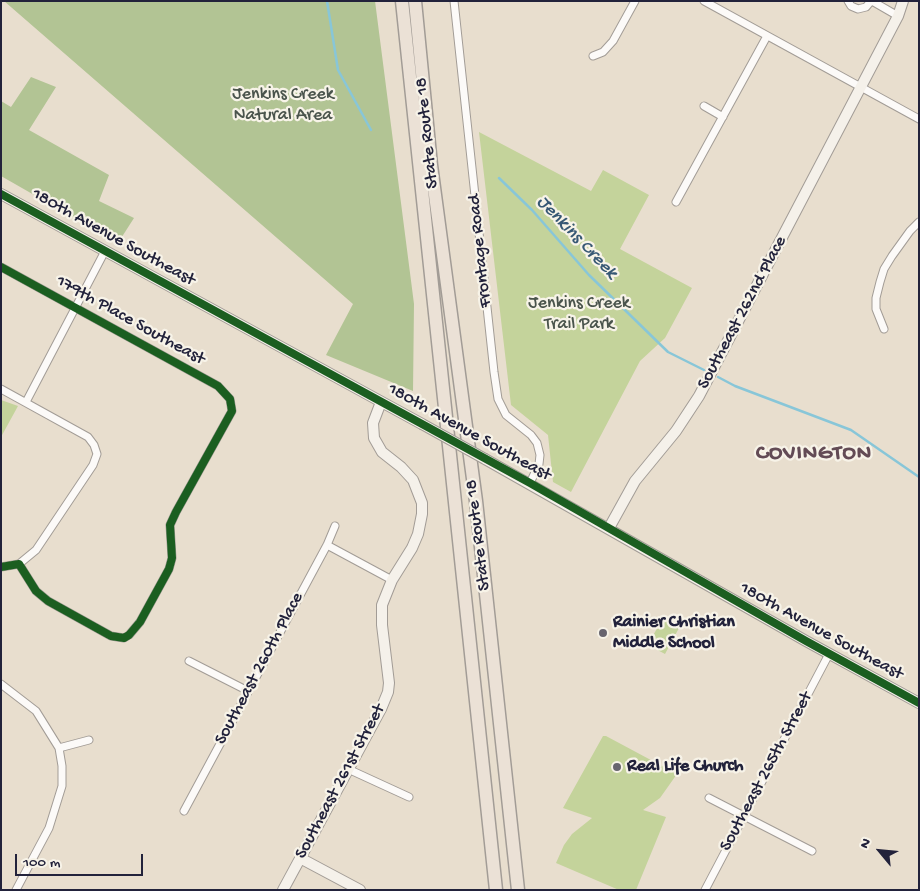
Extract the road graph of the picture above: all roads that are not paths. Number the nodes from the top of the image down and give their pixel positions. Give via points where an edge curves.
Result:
1 (402, 1) edge
2 (415, 1) edge
3 (454, 1) edge
4 (634, 1) edge
5 (704, 1) edge
6 (848, 1) edge
7 (871, 1) edge
8 (903, 1) edge
9 (898, 16) junction
10 (767, 36) junction
11 (593, 56) dead end
12 (860, 86) junction
13 (704, 106) dead end
14 (723, 116) junction
15 (421, 119) junction
16 (919, 119) edge
17 (426, 164) junction
18 (1, 194) edge
19 (676, 202) dead end
20 (919, 222) edge
21 (105, 251) junction
22 (1, 267) edge
23 (75, 308) junction
24 (884, 329) dead end
25 (1, 389) edge
26 (26, 402) junction
27 (382, 402) junction
28 (530, 483) junction
29 (335, 526) dead end
30 (608, 528) junction
31 (327, 545) junction
32 (19, 564) junction
33 (1, 567) edge
34 (392, 580) junction
35 (829, 654) junction
36 (189, 661) dead end
37 (1, 684) edge
38 (248, 691) junction
39 (919, 703) edge
40 (88, 740) dead end
41 (59, 748) junction
42 (348, 769) junction
43 (409, 797) dead end
44 (710, 798) dead end
45 (184, 811) dead end
46 (743, 815) junction
47 (812, 851) dead end
48 (300, 858) junction
49 (16, 890) edge
50 (284, 890) edge
51 (360, 890) edge
52 (496, 890) edge
53 (518, 890) edge
54 (705, 890) edge

1 - 15 highway, State Route 18
2 - 15 highway, State Route 18
3 - 28 street, Frontage Road via 498,399 506,415 537,443 539,464
4 - 11 street via 613,41 603,52
5 - 10 street
6 - 7 street via 858,9
7 - 9 street
8 - 9 street, Southeast 262nd Place
9 - 12 street, Southeast 262nd Place
10 - 12 street
10 - 14 street
12 - 16 street
12 - 30 street, Southeast 262nd Place via 699,396 635,481
13 - 14 street
14 - 19 street
15 - 17 highway, State Route 18
17 - 52 highway, State Route 18
17 - 53 highway, State Route 18 via 476,501
18 - 21 street, 180th Avenue Southeast
20 - 24 street via 884,269 876,298 876,310
21 - 23 street
21 - 27 street, 180th Avenue Southeast
22 - 23 street, 179th Place Southeast
23 - 26 street
23 - 32 street, 179th Place Southeast via 218,386 230,399 232,411 173,518 169,569 135,630 124,638 111,636 48,602 36,591
25 - 26 street
26 - 32 street via 88,437 97,454 93,465 36,550
27 - 28 street, 180th Avenue Southeast, bridge
27 - 34 street, Southeast 261st Street via 374,423 374,438 382,452 414,480 422,503 418,534
28 - 30 street, 180th Avenue Southeast
29 - 31 street, Southeast 260th Place
30 - 35 street, 180th Avenue Southeast
31 - 34 street
31 - 38 street, Southeast 260th Place
32 - 33 street
34 - 42 street, Southeast 261st Street via 381,616 388,692
35 - 39 street, 180th Avenue Southeast
35 - 46 street, Southeast 265th Street
36 - 38 street
37 - 41 street via 36,711
38 - 45 street, Southeast 260th Place
40 - 41 street
41 - 49 street via 62,786 57,806
42 - 43 street
42 - 48 street, Southeast 261st Street
44 - 46 street
46 - 47 street
46 - 54 street, Southeast 265th Street
48 - 50 street, Southeast 261st Street
48 - 51 street

